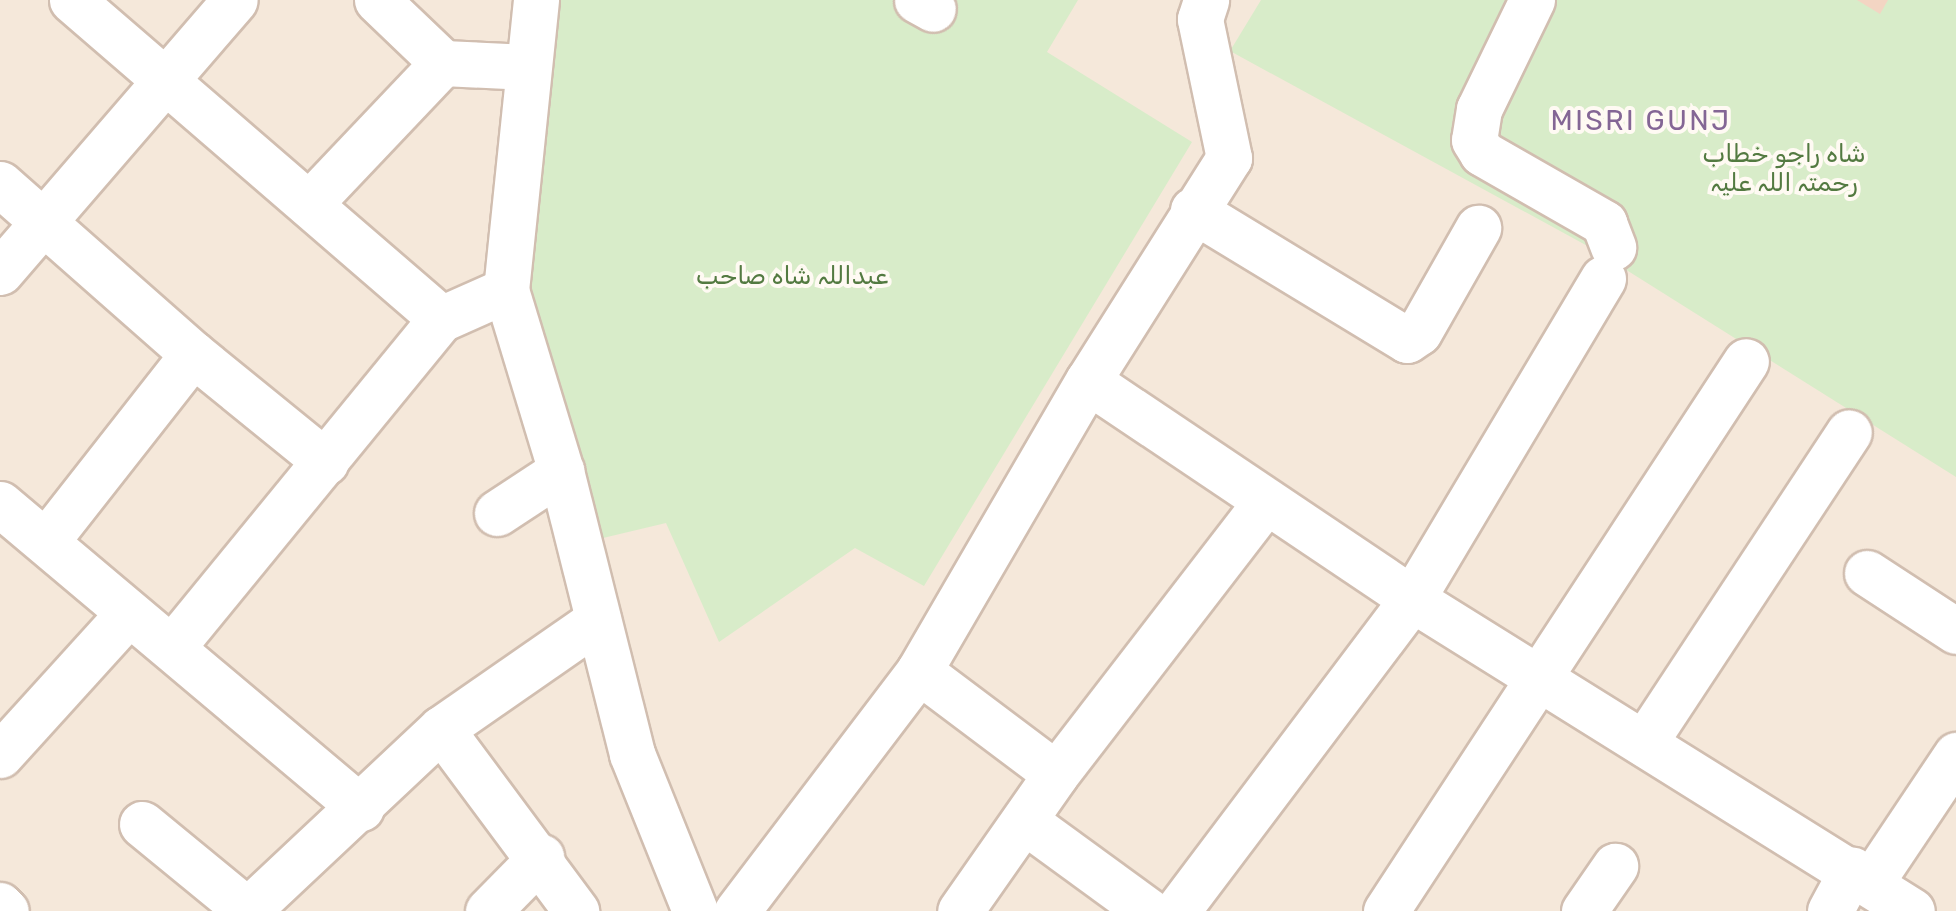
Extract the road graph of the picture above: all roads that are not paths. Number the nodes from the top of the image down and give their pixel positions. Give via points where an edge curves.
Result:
1 (72, 0) edge
2 (235, 0) edge
3 (377, 0) edge
4 (1206, 0) edge
5 (1532, 0) edge
6 (535, 1) edge
7 (443, 62) junction
8 (528, 67) junction
9 (167, 79) junction
10 (0, 184) edge
11 (309, 204) junction
12 (1193, 210) junction
13 (43, 222) junction
14 (1478, 228) dead end
15 (0, 272) edge
16 (506, 290) junction
17 (441, 319) junction
18 (194, 354) junction
19 (1746, 361) dead end
20 (1088, 382) junction
21 (1849, 432) dead end
22 (326, 462) junction
23 (561, 471) junction
24 (1266, 500) junction
25 (0, 504) edge
26 (498, 513) dead end
27 (48, 539) junction
28 (1866, 572) dead end
29 (1412, 599) junction
30 (128, 615) junction
31 (598, 620) junction
32 (1956, 631) edge
33 (173, 646) junction
34 (918, 671) junction
35 (1541, 682) junction
36 (441, 729) junction
37 (1644, 744) junction
38 (0, 755) edge
39 (1956, 755) edge
40 (1056, 774) junction
41 (361, 808) junction
42 (1026, 822) junction
43 (142, 824) dead end
44 (542, 857) junction
45 (1615, 866) dead end
46 (1862, 876) junction
47 (0, 906) edge
48 (6, 911) edge
49 (248, 911) edge
50 (488, 911) edge
51 (576, 911) edge
52 (695, 911) edge
53 (737, 911) edge
54 (960, 911) edge
55 (1148, 911) edge
56 (1176, 911) edge
57 (1386, 911) edge
58 (1584, 911) edge
59 (1830, 911) edge
60 (1912, 911) edge

1 - 9 street
2 - 9 street
3 - 7 street
4 - 12 street via 1200,20 1229,158
5 - 29 street via 1479,110 1474,140 1482,153 1604,224 1608,263
6 - 8 street
7 - 8 street
7 - 11 street
8 - 16 street
9 - 11 street
9 - 13 street
10 - 13 street
11 - 17 street
12 - 14 street via 1407,340 1419,332
12 - 20 street
13 - 15 street
13 - 18 street
16 - 17 street
16 - 23 street
17 - 22 street
18 - 22 street
18 - 27 street
19 - 35 street
20 - 24 street
20 - 34 street
21 - 37 street
22 - 33 street
23 - 26 street
23 - 31 street
24 - 29 street
24 - 40 street
25 - 27 street
27 - 30 street
28 - 32 street
29 - 35 street
29 - 56 street
30 - 33 street
30 - 38 street
31 - 36 street
31 - 52 street via 632,754
33 - 41 street
34 - 40 street
34 - 53 street
35 - 37 street
35 - 57 street
36 - 41 street
36 - 44 street
37 - 46 street
39 - 46 street
40 - 42 street
41 - 49 street
42 - 54 street
42 - 55 street
43 - 49 street
44 - 50 street
44 - 51 street
45 - 58 street
46 - 59 street
46 - 60 street
47 - 48 street

